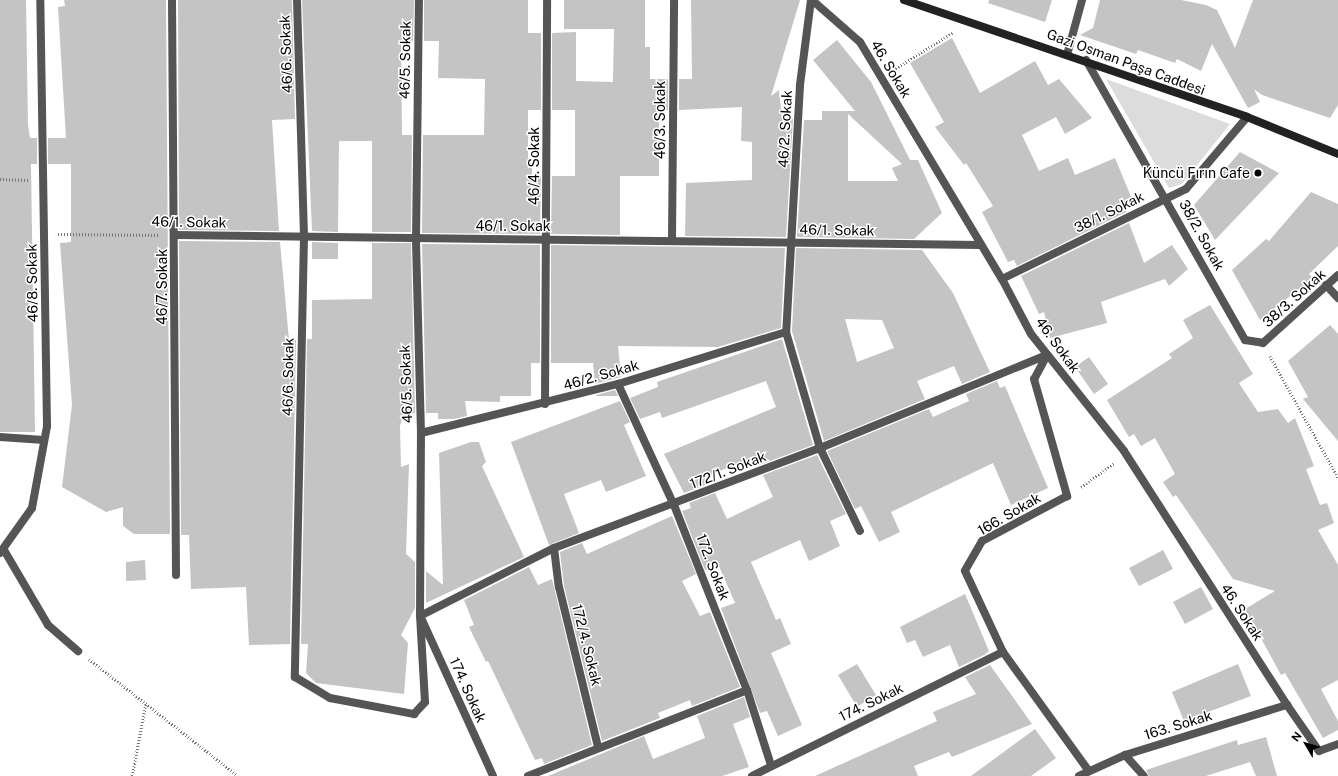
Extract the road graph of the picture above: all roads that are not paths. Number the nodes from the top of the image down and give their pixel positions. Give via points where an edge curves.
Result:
1 (40, 0) edge
2 (172, 0) edge
3 (297, 0) edge
4 (419, 0) edge
5 (547, 0) edge
6 (674, 0) edge
7 (812, 0) edge
8 (904, 0) edge
9 (1082, 0) edge
10 (1067, 54) junction
11 (1086, 60) junction
12 (1247, 116) junction
13 (1338, 154) edge
14 (1166, 198) junction
15 (175, 235) junction
16 (304, 237) junction
17 (546, 239) junction
18 (416, 240) junction
19 (672, 240) junction
20 (791, 242) junction
21 (982, 245) junction
22 (1338, 275) edge
23 (1002, 279) junction
24 (1326, 285) junction
25 (1338, 298) edge
26 (786, 332) junction
27 (1245, 340) joint
28 (1048, 355) junction
29 (618, 384) junction
30 (545, 404) junction
31 (421, 433) junction
32 (0, 437) edge
33 (44, 440) junction
34 (820, 448) junction
35 (674, 505) junction
36 (860, 531) dead end
37 (554, 548) junction
38 (2, 552) edge
39 (176, 575) dead end
40 (420, 616) junction
41 (78, 651) road end
42 (1003, 652) junction
43 (747, 690) junction
44 (1287, 705) junction
45 (365, 707) joint
46 (1338, 744) edge
47 (598, 747) junction
48 (1125, 755) junction
49 (771, 765) junction
50 (1088, 770) junction
51 (493, 776) edge
52 (528, 776) edge
53 (752, 776) edge
54 (1080, 776) edge
55 (1144, 776) edge

1 - 33 street, 46/8. Sokak
2 - 15 street, 46/7. Sokak
3 - 16 street, 46/6. Sokak
4 - 18 street, 46/5. Sokak
5 - 17 street, 46/4. Sokak
6 - 19 street, 46/3. Sokak
7 - 20 street, 46/2. Sokak via 800,85
7 - 21 street, 46. Sokak via 860,42
8 - 10 main road, Gazi Osman Paşa Caddesi
9 - 10 street
10 - 11 main road, Gazi Osman Paşa Caddesi
11 - 12 main road, Gazi Osman Paşa Caddesi
11 - 14 street, 38/2. Sokak
12 - 13 main road, Gazi Osman Paşa Caddesi
12 - 14 street, 38/1. Sokak via 1186,189
14 - 23 street, 38/1. Sokak
14 - 27 street, 38/2. Sokak
15 - 16 street, 46/1. Sokak
15 - 39 street, 46/7. Sokak
16 - 18 street, 46/1. Sokak
16 - 45 street, 46/6. Sokak via 295,678 330,698
17 - 18 street, 46/1. Sokak
17 - 19 street, 46/1. Sokak
17 - 30 street, 46/4. Sokak
18 - 31 street, 46/5. Sokak
19 - 20 street, 46/1. Sokak
20 - 21 street, 46/1. Sokak
20 - 26 street, 46/2. Sokak
21 - 23 street, 46. Sokak
22 - 24 street, 38/3. Sokak
23 - 28 street, 46. Sokak via 1031,334
24 - 25 street
24 - 27 street, 38/3. Sokak via 1263,344
26 - 29 street, 46/2. Sokak
26 - 34 street, 46/2. Sokak
28 - 34 street, 172/1. Sokak
28 - 42 street, 166. Sokak via 1034,379 1067,496 982,541 965,571
28 - 44 street, 46. Sokak via 1126,455
29 - 30 street, 46/2. Sokak
29 - 35 street, 172. Sokak
30 - 31 street, 46/2. Sokak
31 - 40 street, 46/5. Sokak
32 - 33 street
33 - 38 street, 46/8. Sokak via 32,508
34 - 35 street, 172/1. Sokak
34 - 36 street, 46/2. Sokak
35 - 37 street, 172/1. Sokak
35 - 43 street, 172. Sokak
37 - 40 street, 172/1. Sokak
37 - 47 street, 172/4. Sokak via 559,587
38 - 41 street via 48,625
40 - 45 street, 46/5. Sokak via 425,702 414,714
40 - 51 street, 174. Sokak
42 - 49 street, 174. Sokak
42 - 50 street, 166. Sokak
43 - 47 street
43 - 49 street, 172. Sokak
44 - 46 street, 46. Sokak via 1320,751
44 - 48 street, 163. Sokak
47 - 52 street
48 - 50 street, 163. Sokak
48 - 55 street
49 - 53 street, 174. Sokak
50 - 54 street, 163. Sokak

